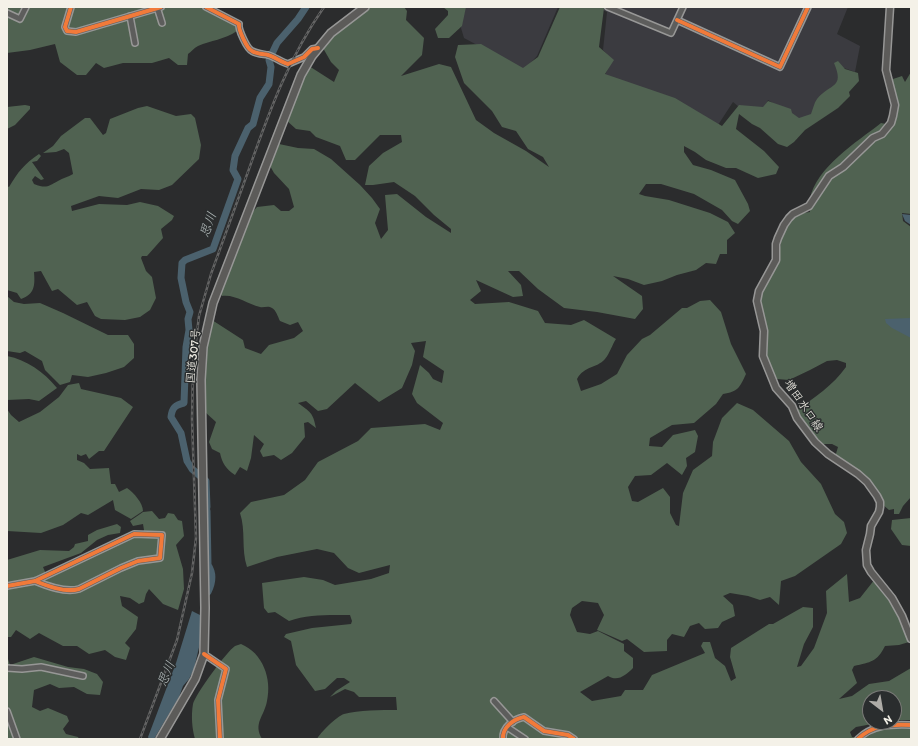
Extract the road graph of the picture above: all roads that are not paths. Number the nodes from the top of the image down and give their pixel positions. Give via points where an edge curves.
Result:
1 (26, 7) edge
2 (71, 7) edge
3 (158, 7) edge
4 (206, 7) edge
5 (365, 7) edge
6 (608, 7) edge
7 (683, 7) edge
8 (808, 7) edge
9 (890, 7) edge
10 (7, 13) edge
11 (130, 16) junction
12 (677, 20) junction
13 (162, 23) dead end
14 (135, 43) dead end
15 (318, 48) junction
16 (35, 581) junction
17 (7, 586) edge
18 (911, 639) edge
19 (204, 654) junction
20 (7, 668) edge
21 (83, 676) dead end
22 (494, 701) dead end
23 (7, 711) edge
24 (513, 722) junction
25 (911, 724) edge
26 (507, 727) junction
27 (17, 739) edge
28 (160, 739) edge
29 (220, 739) edge
30 (503, 739) edge
31 (525, 739) edge
32 (574, 739) edge
33 (858, 739) edge

1 - 10 street via 20,19
2 - 11 street via 65,26 67,31 76,32
3 - 11 street
3 - 13 street
4 - 15 street via 239,24 238,28 253,52 288,64
5 - 15 highway, 国道307号 via 331,33
6 - 12 street via 671,33
7 - 12 street
8 - 12 street via 780,67
9 - 18 main road, 増田水口線 via 886,70 894,105 891,123 882,134 873,138 843,167 829,176 809,206 793,214 784,225 776,244 776,260 762,285 757,301 764,331 763,356 776,388 792,406 814,442 858,474 880,502 866,550 867,565 892,598
11 - 14 street
15 - 19 highway, 国道307号 via 296,86 213,303 206,335 202,362
16 - 16 street via 134,534 162,535 160,558 127,565 79,589 65,590
16 - 17 street
19 - 28 highway, 国道307号 via 195,679
19 - 29 street via 226,669 218,700
20 - 21 street via 41,667
22 - 24 street
23 - 27 street
24 - 26 street
24 - 32 street via 524,717 544,731 568,735
25 - 33 street via 884,725 870,729
26 - 30 street
26 - 31 street

